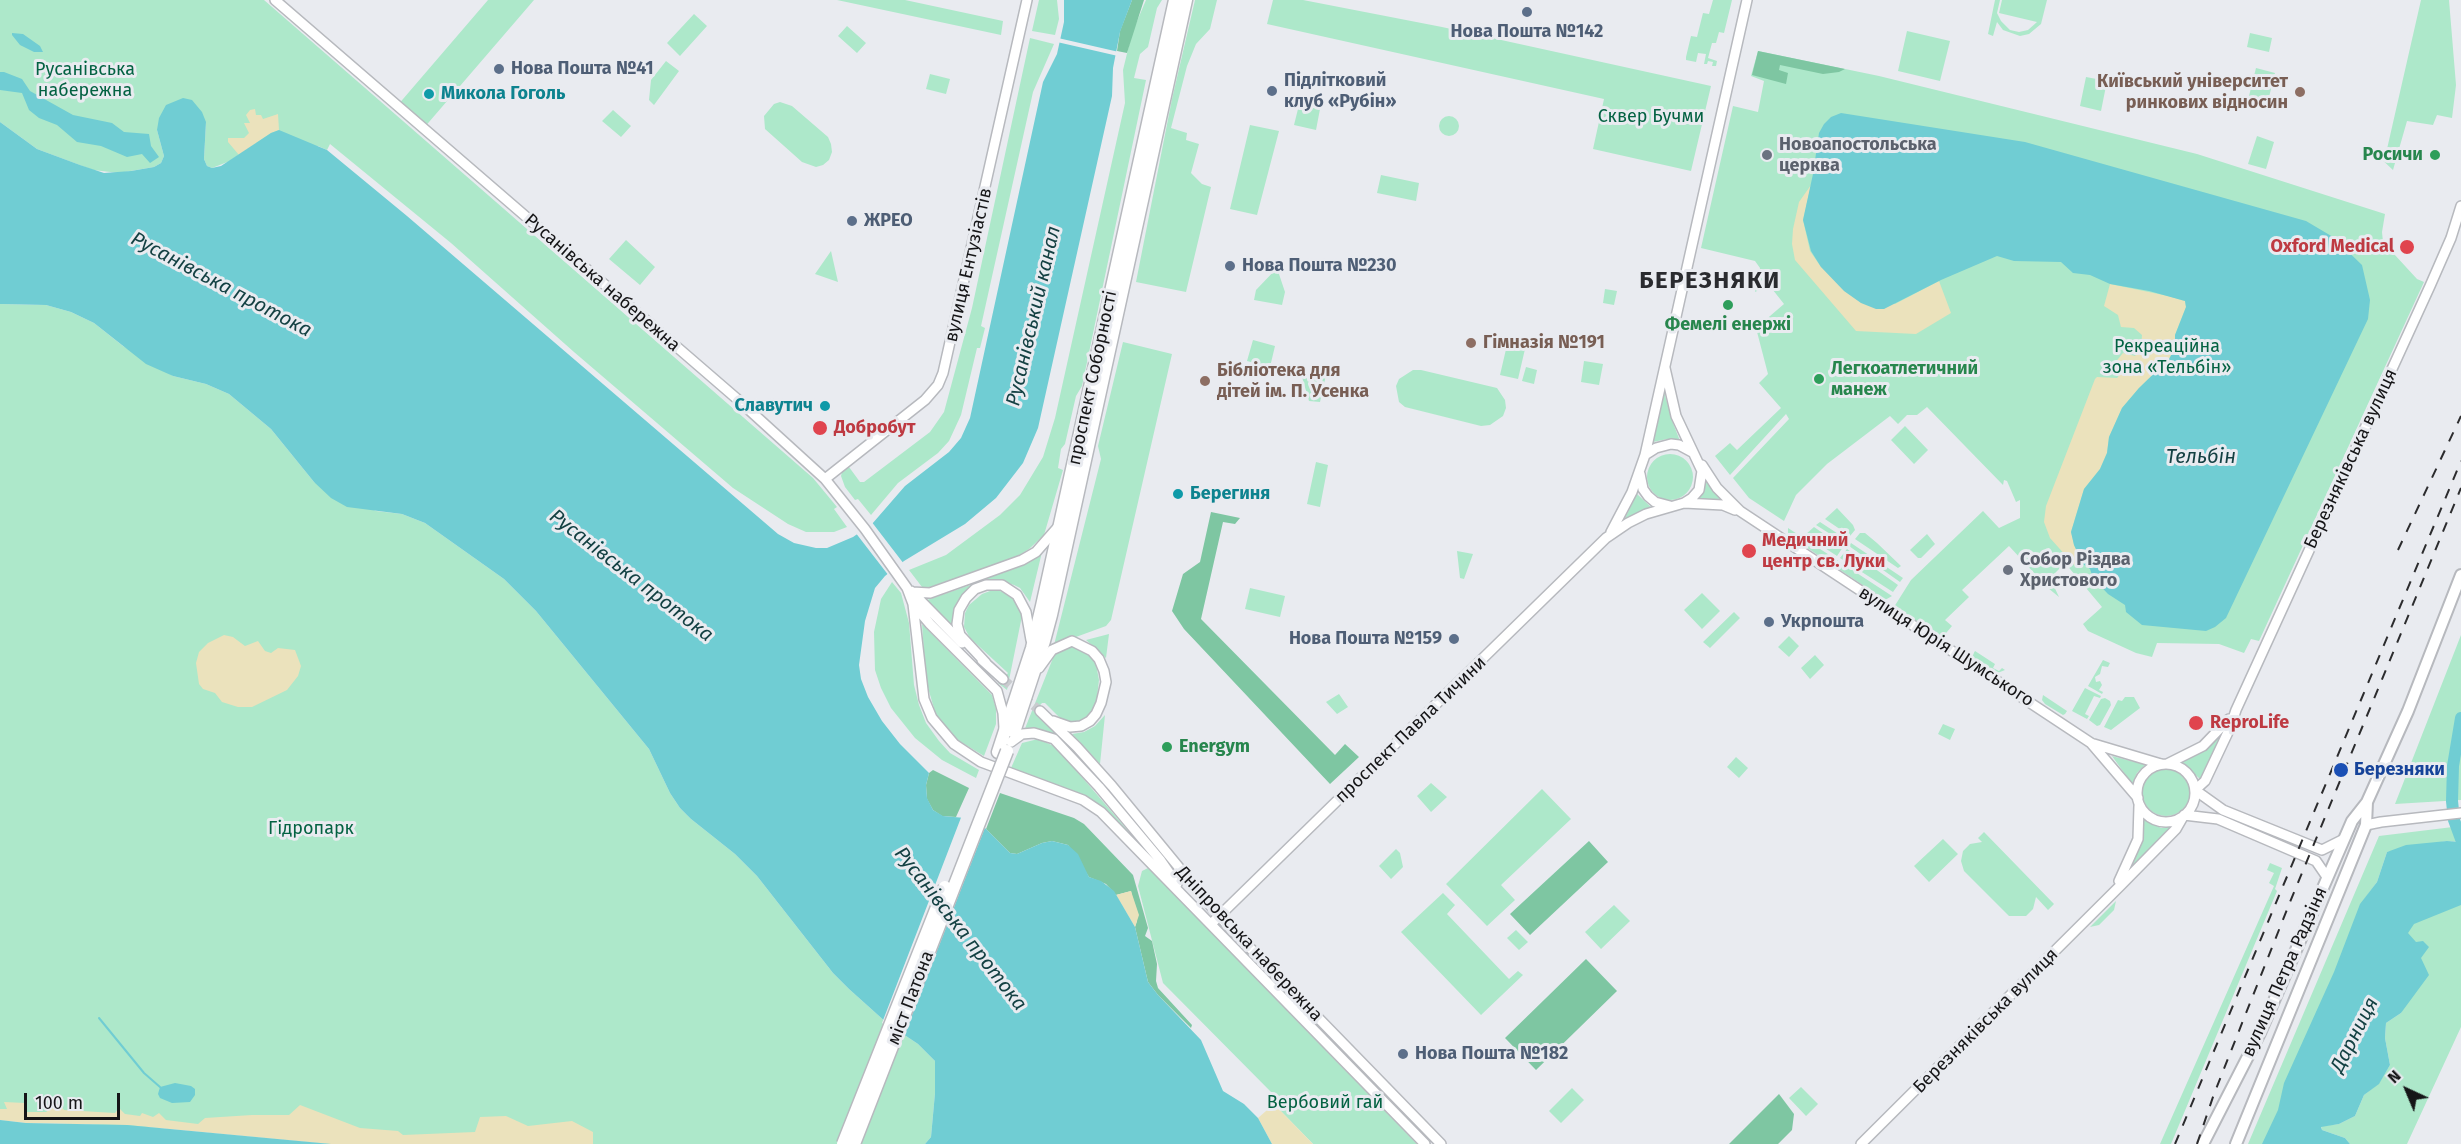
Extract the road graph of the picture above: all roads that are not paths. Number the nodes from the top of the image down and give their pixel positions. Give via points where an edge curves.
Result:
1 (275, 0) edge
2 (1027, 0) edge
3 (1175, 0) edge
4 (1185, 0) edge
5 (1748, 0) edge
6 (2461, 206) edge
7 (1665, 368) junction
8 (1693, 453) junction
9 (1645, 455) junction
10 (1700, 462) junction
11 (1640, 474) junction
12 (825, 479) junction
13 (1684, 503) junction
14 (1673, 506) junction
15 (1740, 511) junction
16 (1060, 525) junction
17 (1610, 535) junction
18 (2461, 575) edge
19 (908, 588) junction
20 (913, 604) junction
21 (1032, 648) junction
22 (986, 663) junction
23 (1034, 675) junction
24 (1003, 679) tunnel mouth
25 (2236, 710) junction
26 (1040, 711) tunnel mouth
27 (1048, 719) junction
28 (2091, 743) junction
29 (1005, 746) junction
30 (981, 762) joint
31 (2164, 764) junction
32 (2205, 781) junction
33 (2194, 790) junction
34 (2138, 801) junction
35 (2367, 802) junction
36 (2216, 806) junction
37 (2461, 813) edge
38 (2184, 815) junction
39 (2207, 817) junction
40 (2366, 825) junction
41 (2176, 829) junction
42 (2344, 839) junction
43 (2327, 877) junction
44 (2110, 896) junction
45 (1190, 903) junction
46 (1219, 916) junction
47 (1211, 924) junction
48 (2260, 1033) junction
49 (2277, 1041) junction
50 (843, 1144) edge
51 (854, 1144) edge
52 (1425, 1144) edge
53 (1441, 1144) edge
54 (1861, 1144) edge
55 (2203, 1144) edge
56 (2236, 1144) edge

1 - 12 street, Русанівська набережна
2 - 12 street, вулиця Ентузіастів via 938,385 925,400
3 - 16 highway, проспект Соборності
4 - 23 highway, проспект Соборності via 1051,615
5 - 7 street, проспект Павла Тичини
6 - 25 street, Березняківська вулиця via 2427,294
7 - 8 street, проспект Павла Тичини via 1676,416
7 - 9 street, проспект Павла Тичини
8 - 9 street via 1671,444
8 - 10 street, проспект Павла Тичини
9 - 11 street, проспект Павла Тичини
10 - 13 street via 1699,490
10 - 15 street, вулиця Юрія Шумського via 1717,488
11 - 14 street via 1648,496
11 - 17 street, проспект Павла Тичини
12 - 19 street, Русанівська набережна
13 - 14 street, проспект Павла Тичини
13 - 15 street, вулиця Юрія Шумського
14 - 17 street, проспект Павла Тичини via 1646,514
15 - 28 street, вулиця Юрія Шумського
16 - 19 street via 1036,552 1023,560 930,593
16 - 21 highway, проспект Соборності
17 - 46 street, проспект Павла Тичини
18 - 35 main road, вулиця Петра Радзіня via 2408,711
19 - 20 street, Русанівська набережна
19 - 22 street, Русанівська набережна
20 - 29 street, Русанівська набережна via 997,692 1004,713
20 - 30 street, Русанівська набережна via 921,684 932,718 954,744
21 - 22 street via 1030,624 1022,602 1002,585 986,585 966,598 957,624 960,635
21 - 29 highway, проспект Соборності
22 - 24 street, Русанівська набережна
23 - 27 street via 1052,650 1072,641 1084,645 1099,659 1106,682 1096,714 1081,726 1070,727
23 - 29 highway, проспект Соборності
25 - 31 street, Березняківська вулиця via 2202,746
25 - 32 street, Березняківська вулиця
26 - 27 street, Дніпровська набережна
27 - 46 street, Дніпровська набережна via 1112,786
28 - 31 street, вулиця Юрія Шумського
28 - 34 street, вулиця Юрія Шумського
29 - 45 street, Дніпровська набережна via 1022,734 1034,732 1062,746 1161,861
29 - 50 highway, міст Патона, bridge
29 - 51 highway, міст Патона, bridge
30 - 45 street, Дніпровська набережна via 1093,805
31 - 33 street via 2187,773
31 - 34 street via 2142,776 2137,788
32 - 33 street, Березняківська вулиця
32 - 36 street via 2206,792
33 - 36 street
33 - 38 street via 2192,804
34 - 38 street via 2157,820 2171,821
34 - 44 street, Березняківська вулиця via 2140,829 2136,846
35 - 40 main road, вулиця Петра Радзіня
35 - 42 main road, вулиця Петра Радзіня
36 - 42 street via 2322,850
37 - 40 street
38 - 39 street
38 - 41 street, Березняківська вулиця
39 - 41 street
39 - 43 street via 2316,861
40 - 49 main road, вулиця Петра Радзіня
41 - 44 street, Березняківська вулиця
42 - 43 main road, вулиця Петра Радзіня
43 - 48 main road, вулиця Петра Радзіня
44 - 54 street, Березняківська вулиця
45 - 47 street, Дніпровська набережна
46 - 47 street, проспект Павла Тичини
46 - 53 street, Дніпровська набережна
47 - 52 street, Дніпровська набережна
48 - 49 main road via 2267,1043
48 - 55 main road, вулиця Петра Радзіня
49 - 56 main road, вулиця Петра Радзіня

